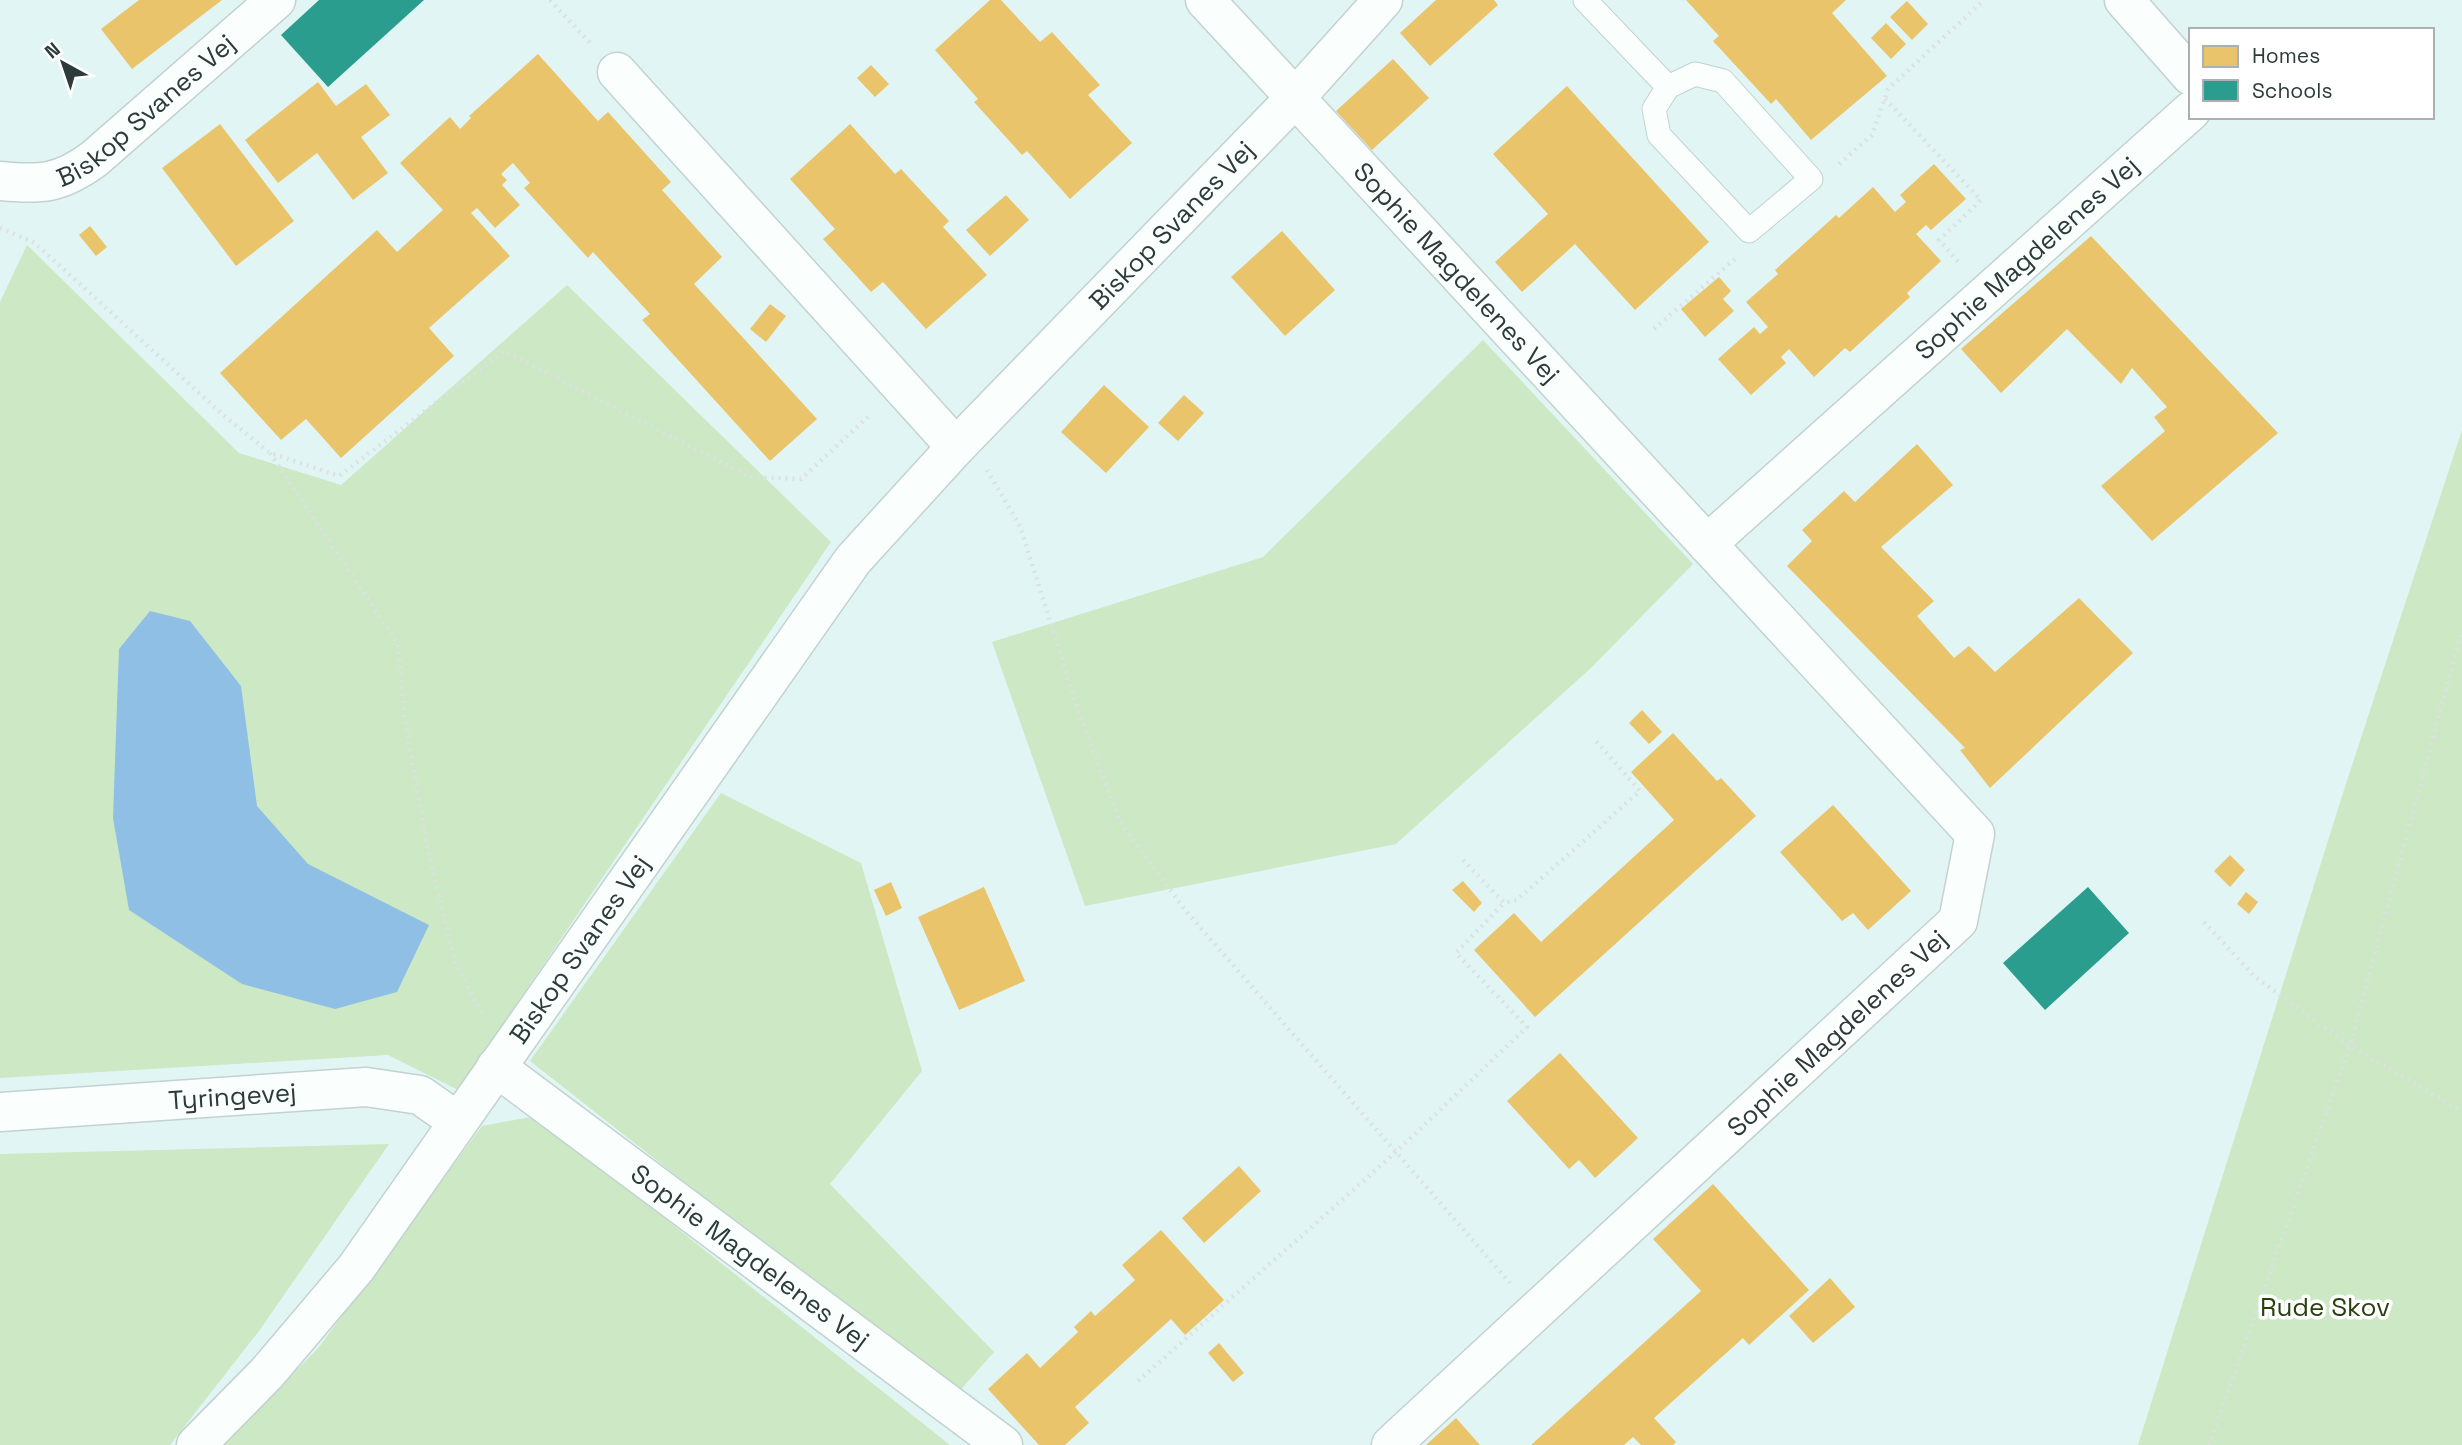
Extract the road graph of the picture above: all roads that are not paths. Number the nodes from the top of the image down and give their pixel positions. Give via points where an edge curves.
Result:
1 (276, 0) edge
2 (1205, 0) edge
3 (1383, 0) edge
4 (1585, 0) edge
5 (2124, 0) edge
6 (617, 72) road end
7 (2189, 74) edge
8 (1668, 87) junction
9 (1296, 97) junction
10 (2189, 113) edge
11 (0, 181) edge
12 (962, 442) junction
13 (1707, 544) junction
14 (504, 1055) junction
15 (0, 1112) edge
16 (457, 1121) junction
17 (196, 1445) edge
18 (1003, 1445) edge
19 (1391, 1445) edge

1 - 11 street, Biskop Svanes Vej via 72,175 33,184
2 - 9 street
3 - 9 street
4 - 8 lane
5 - 7 street
6 - 12 street via 901,386
8 - 8 lane via 1654,109 1659,135 1749,231 1811,179 1723,81 1695,74
9 - 12 street, Biskop Svanes Vej
9 - 13 street, Sophie Magdelenes Vej
10 - 13 street, Sophie Magdelenes Vej
12 - 14 street, Biskop Svanes Vej via 853,560
13 - 19 street, Sophie Magdelenes Vej via 1975,834 1958,921
14 - 16 street, Biskop Svanes Vej
14 - 18 street, Sophie Magdelenes Vej
15 - 16 street, Tyringevej via 366,1087 420,1095
16 - 17 street, Biskop Svanes Vej via 356,1268 267,1373

